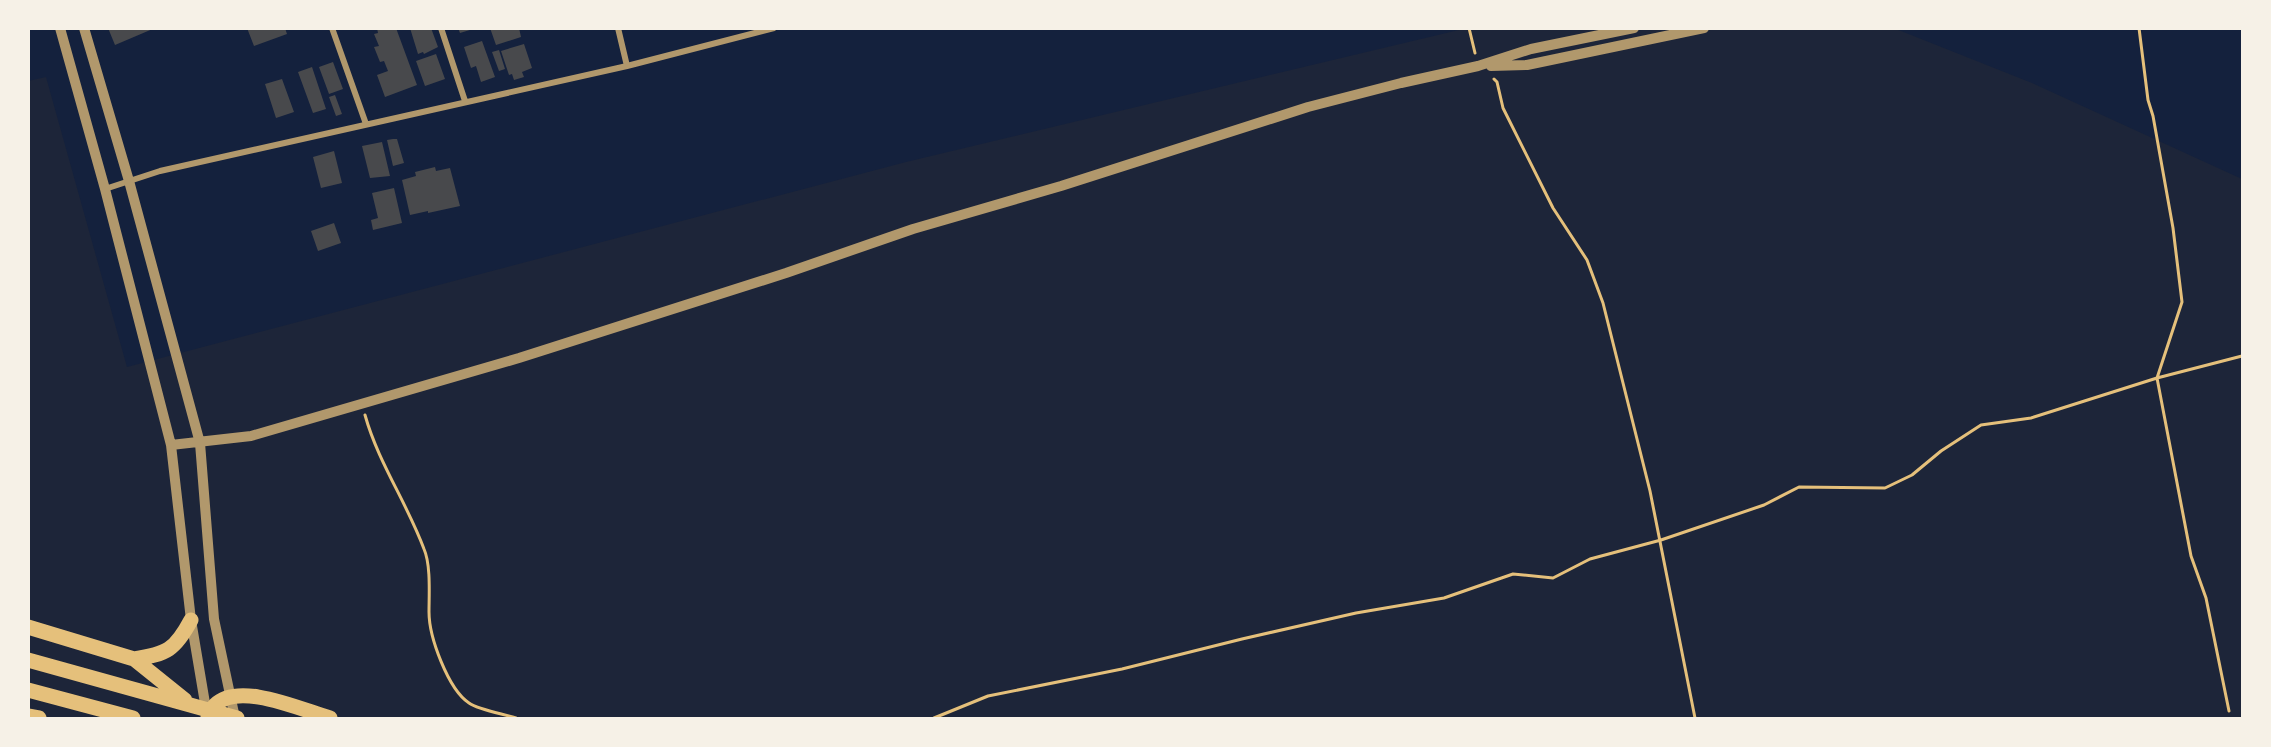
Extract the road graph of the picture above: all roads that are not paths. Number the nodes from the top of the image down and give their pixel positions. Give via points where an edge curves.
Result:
1 (60, 28) edge
2 (84, 28) edge
3 (332, 28) edge
4 (441, 28) edge
5 (618, 28) edge
6 (774, 28) edge
7 (1634, 28) edge
8 (1704, 28) edge
9 (627, 66) junction
10 (1478, 66) junction
11 (465, 101) junction
12 (366, 124) junction
13 (129, 181) junction
14 (105, 189) junction
15 (200, 443) junction
16 (171, 445) junction
17 (190, 620) junction
18 (28, 627) edge
19 (134, 659) junction
20 (28, 660) edge
21 (28, 690) edge
22 (232, 696) junction
23 (28, 716) edge
24 (39, 718) edge
25 (133, 718) edge
26 (208, 718) edge
27 (236, 718) edge
28 (330, 718) edge

1 - 14 street
2 - 13 street
3 - 12 street
4 - 11 street
5 - 9 street
6 - 9 street
7 - 10 street via 1532,49
8 - 10 street via 1527,64
9 - 11 street
10 - 15 street via 1308,107 519,358 251,436
11 - 12 street
12 - 13 street
13 - 14 street
13 - 15 street
14 - 16 street
15 - 16 street
15 - 22 street via 214,619
16 - 17 street
17 - 19 main road via 172,648 159,655
17 - 26 street
18 - 19 main road
19 - 26 main road
20 - 27 main road
21 - 25 main road
22 - 26 main road via 214,705
22 - 27 street
22 - 28 main road via 255,696
23 - 24 main road

